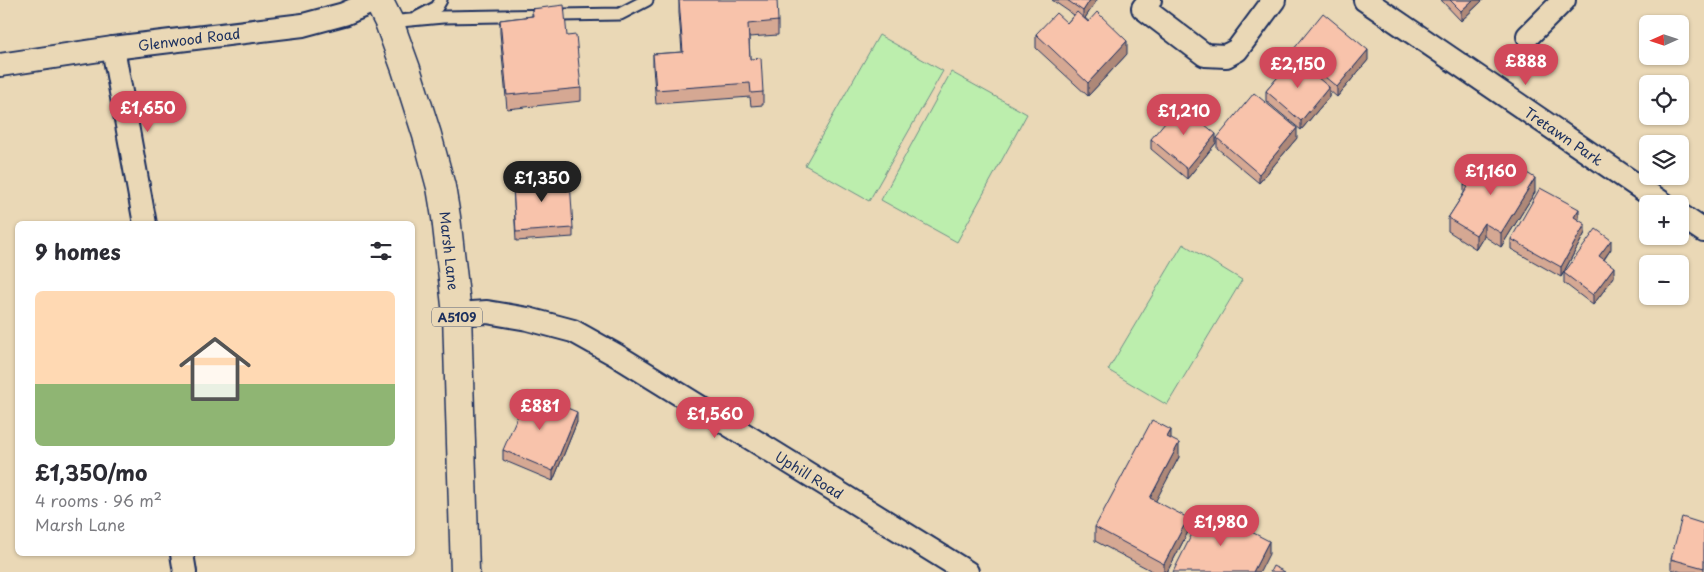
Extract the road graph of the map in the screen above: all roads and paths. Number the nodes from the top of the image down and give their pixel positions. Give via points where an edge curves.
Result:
1 (441, 0) edge
2 (647, 0) edge
3 (1150, 0) edge
4 (1274, 0) edge
5 (1366, 0) edge
6 (1564, 0) edge
7 (389, 10) edge
8 (1528, 36) dead end
9 (113, 48) junction
10 (0, 65) edge
11 (1651, 195) edge
12 (1689, 220) edge
13 (144, 221) edge
14 (1704, 231) edge
15 (456, 314) junction
16 (182, 556) edge
17 (185, 572) edge
18 (465, 572) edge
19 (967, 572) edge

1 - 7 lane via 437,7
2 - 7 lane via 620,14 443,17
3 - 4 street via 1143,8 1205,55 1226,56 1237,50
5 - 11 street, Tretawn Park
6 - 8 street
7 - 9 street, Glenwood Road via 344,14 303,25
7 - 15 main road, Marsh Lane / A5109 via 441,187
9 - 10 street, Glenwood Road
9 - 13 street
12 - 14 street
15 - 18 main road, Marsh Lane / A5109
15 - 19 street, Uphill Road via 487,312 573,331
16 - 17 street

